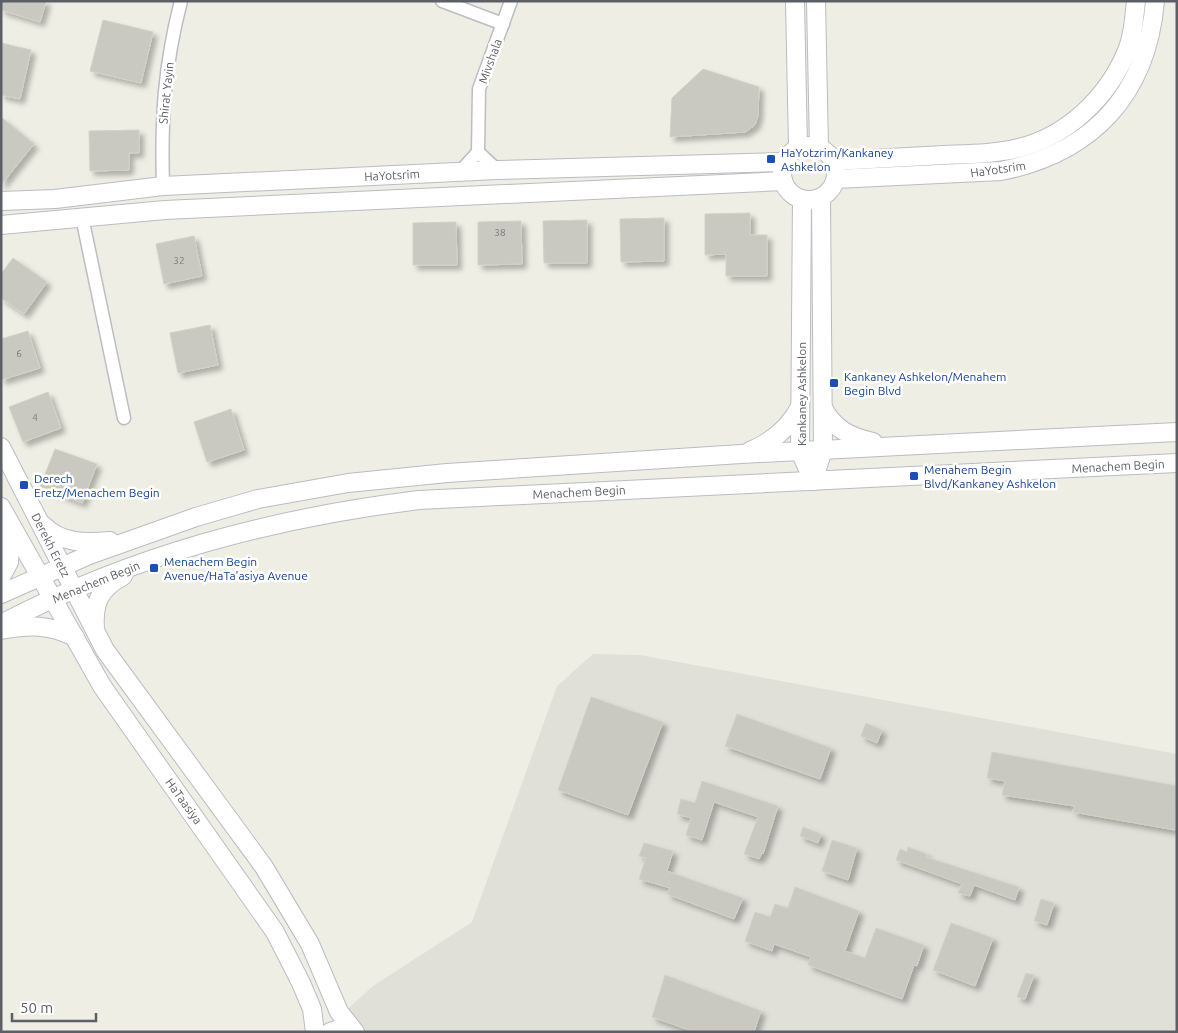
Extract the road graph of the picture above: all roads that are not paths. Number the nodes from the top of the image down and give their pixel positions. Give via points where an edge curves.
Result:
1 (181, 1) edge
2 (442, 1) edge
3 (511, 1) edge
4 (794, 1) edge
5 (816, 1) edge
6 (1136, 1) edge
7 (1155, 1) edge
8 (504, 24) junction
9 (798, 148) junction
10 (819, 148) junction
11 (478, 152) junction
12 (834, 161) junction
13 (784, 162) junction
14 (497, 170) junction
15 (460, 172) junction
16 (836, 179) junction
17 (783, 182) junction
18 (163, 186) junction
19 (821, 198) junction
20 (802, 199) junction
21 (1, 201) edge
22 (82, 217) junction
23 (1, 225) edge
24 (800, 407) junction
25 (823, 408) junction
26 (124, 418) dead end
27 (1177, 432) edge
28 (899, 446) junction
29 (1, 447) edge
30 (823, 450) junction
31 (800, 451) junction
32 (742, 454) junction
33 (1177, 463) edge
34 (813, 481) junction
35 (1, 507) edge
36 (37, 519) junction
37 (11, 526) junction
38 (130, 539) junction
39 (152, 559) junction
40 (62, 566) junction
41 (39, 576) junction
42 (1, 577) edge
43 (73, 590) junction
44 (1, 594) edge
45 (53, 599) junction
46 (1, 624) edge
47 (1, 630) edge
48 (95, 633) junction
49 (75, 637) junction
50 (315, 1032) edge
51 (330, 1032) edge
52 (354, 1032) edge

1 - 18 street, Shirat Yayin via 163,102
2 - 8 street
3 - 8 street, Mivshala
4 - 9 street
5 - 10 street
6 - 12 street, HaYotsrim via 1126,52 1113,79 1092,106 1070,125 1045,139 998,152
7 - 16 street, HaYotsrim via 1144,59 1129,89 1105,119 1081,140 1053,156 1001,171
8 - 11 street, Mivshala via 479,89
9 - 10 street
9 - 13 street
10 - 12 street
11 - 14 street
11 - 15 street
12 - 16 street
13 - 14 street, HaYotsrim
13 - 17 street
14 - 15 street, HaYotsrim
15 - 18 street, HaYotsrim
16 - 19 street via 829,192
17 - 20 street
17 - 22 street, HaYotsrim via 165,210
18 - 21 street, HaYotsrim via 56,199
19 - 20 street
19 - 25 street, Kankaney Ashkelon
20 - 24 street, Kankaney Ashkelon
22 - 23 street, HaYotsrim
22 - 26 street
24 - 31 street, Kankaney Ashkelon
24 - 32 street via 793,421 780,434
25 - 28 street via 840,430 872,442
25 - 30 street, Kankaney Ashkelon
27 - 28 street
28 - 30 street
29 - 36 street, Derekh Eretz
30 - 31 street
30 - 34 street, Kankaney Ashkelon
31 - 32 street
31 - 34 street, Kankaney Ashkelon
32 - 38 street via 447,472 348,483 258,499
33 - 34 street, Menachem Begin
34 - 39 street, Menachem Begin via 410,501 347,508 263,527
35 - 37 street, Derekh Eretz
36 - 38 street via 60,538 75,542
36 - 40 street, Derekh Eretz
37 - 41 street, Derekh Eretz
37 - 42 street via 9,562
38 - 40 street
39 - 43 street, Menachem Begin
39 - 48 street via 105,590 96,602
40 - 41 street
40 - 43 street, Derekh Eretz
41 - 44 street
41 - 45 street, HaTaasiya
43 - 45 street, Menachem Begin
43 - 48 street, HaTaasiya
45 - 46 street, Menachem Begin
45 - 49 street, HaTaasiya
47 - 49 street via 38,625 56,628
48 - 52 street, HaTaasiya via 119,672 264,867 293,912 339,1012
49 - 50 street, HaTaasiya via 102,686 275,932 312,1009
51 - 52 street via 340,1029

